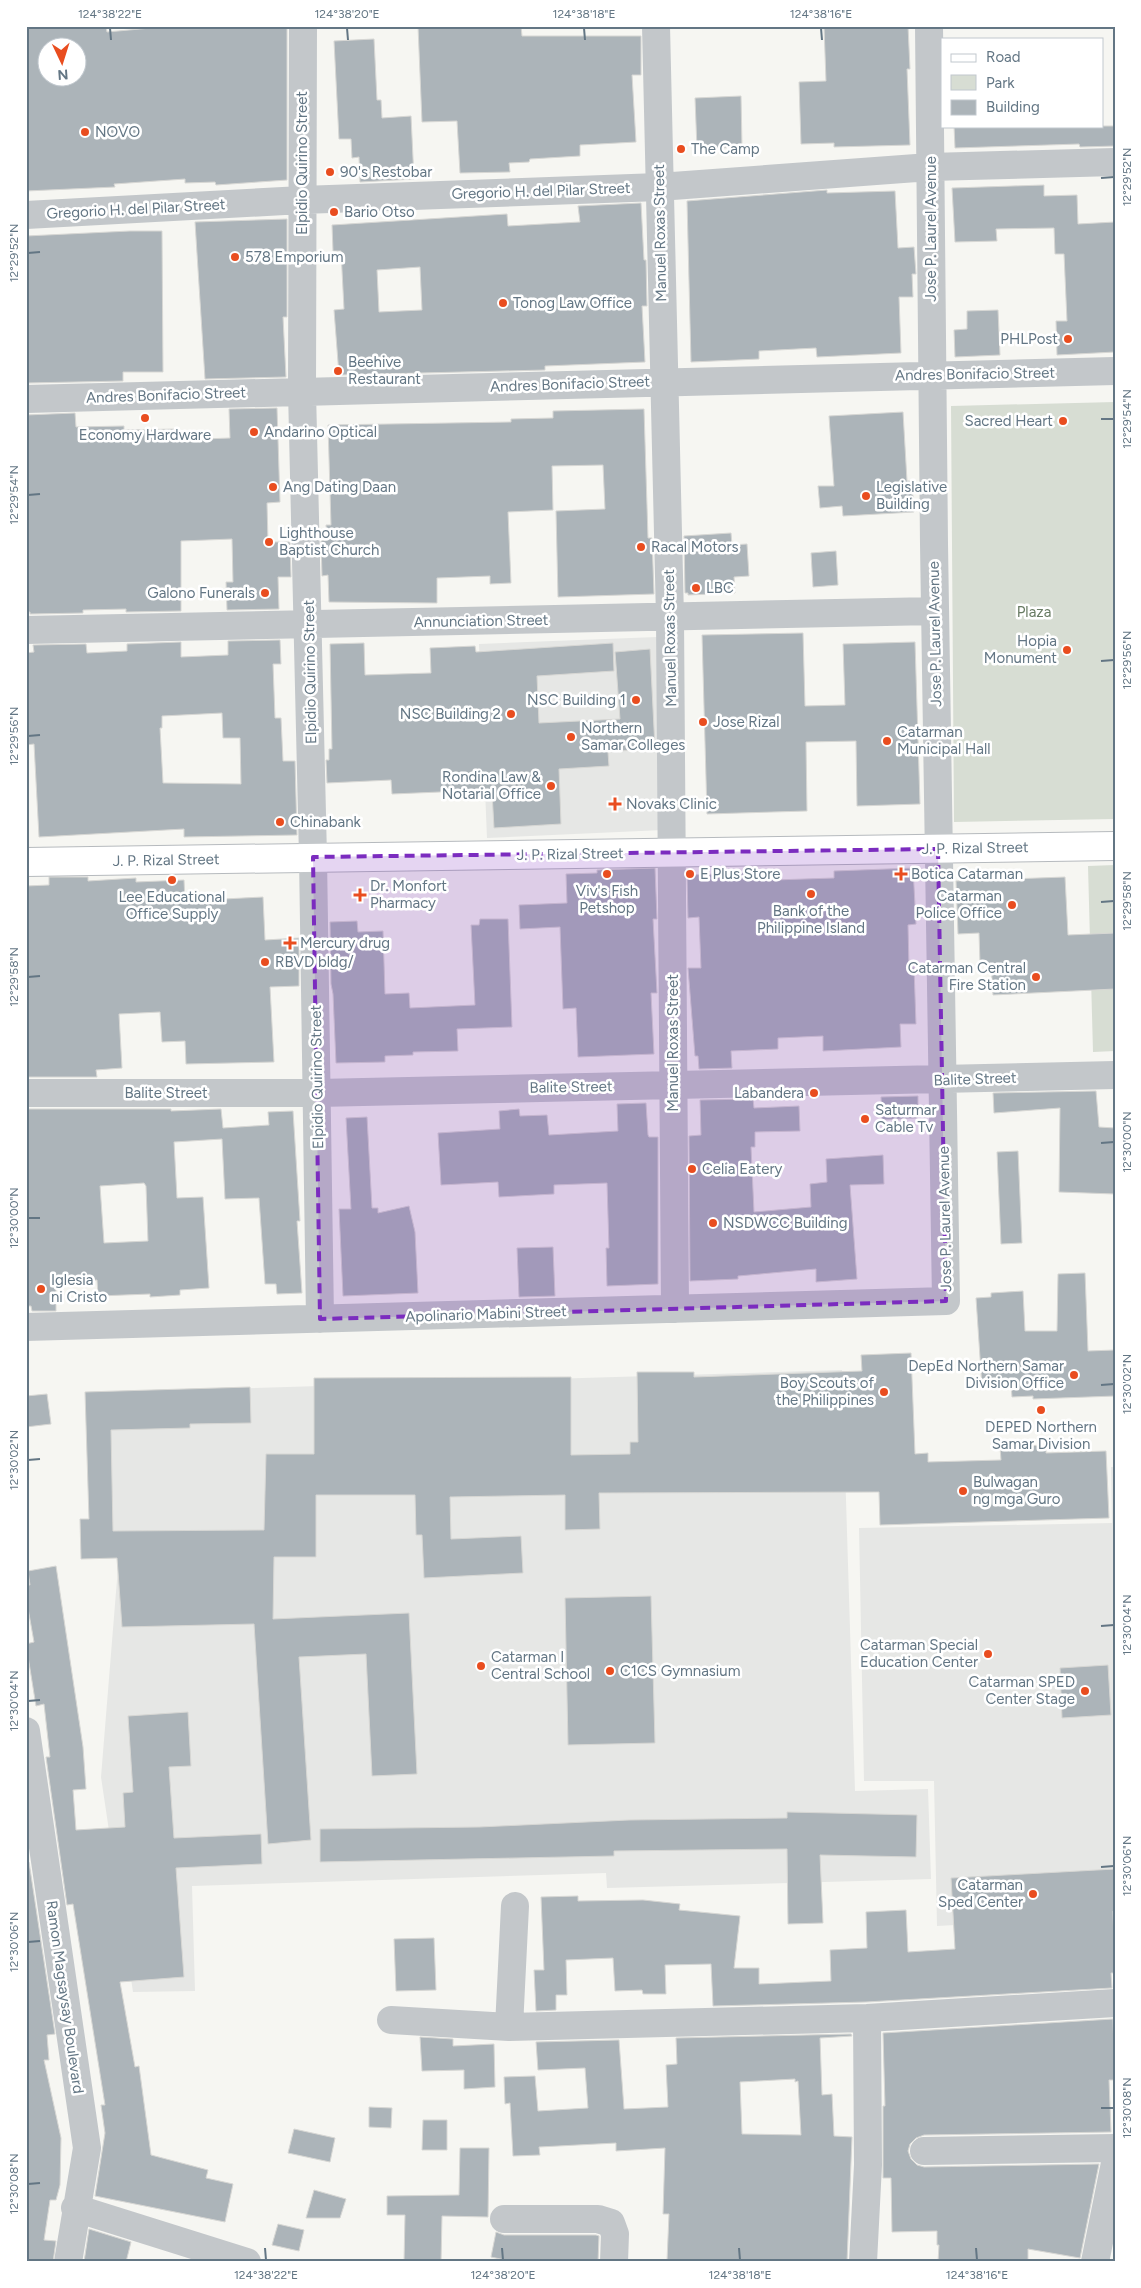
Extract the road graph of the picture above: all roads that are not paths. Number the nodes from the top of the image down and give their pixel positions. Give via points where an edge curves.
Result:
1 (302, 26) edge
2 (656, 26) edge
3 (929, 26) edge
4 (1115, 162) edge
5 (930, 167) junction
6 (659, 187) junction
7 (302, 200) junction
8 (26, 215) edge
9 (1115, 371) edge
10 (932, 375) junction
11 (663, 381) junction
12 (302, 391) junction
13 (26, 399) edge
14 (935, 611) junction
15 (670, 618) junction
16 (309, 624) junction
17 (26, 630) edge
18 (1115, 846) edge
19 (938, 849) junction
20 (672, 852) junction
21 (314, 858) junction
22 (26, 862) edge
23 (1115, 1075) edge
24 (942, 1080) junction
25 (674, 1085) junction
26 (26, 1093) edge
27 (318, 1093) junction
28 (946, 1301) joint
29 (675, 1309) junction
30 (320, 1319) junction
31 (26, 1327) edge
32 (26, 1731) edge
33 (515, 1906) dead end
34 (1115, 2003) edge
35 (867, 2018) junction
36 (391, 2020) dead end
37 (509, 2027) junction
38 (1115, 2148) edge
39 (924, 2151) dead end
40 (1115, 2163) edge
41 (76, 2208) junction
42 (504, 2219) dead end
43 (68, 2262) edge
44 (247, 2262) edge
45 (614, 2262) edge
46 (864, 2262) edge
47 (1095, 2262) edge

1 - 7 street, Elpidio Quirino Street
2 - 6 street, Manuel Roxas Street
3 - 5 street, Jose P. Laurel Avenue
4 - 5 street, Gregorio H. del Pilar Street
5 - 6 street, Gregorio H. del Pilar Street
5 - 10 street, Jose P. Laurel Avenue
6 - 7 street, Gregorio H. del Pilar Street
6 - 11 street, Manuel Roxas Street
7 - 8 street, Gregorio H. del Pilar Street
7 - 12 street, Elpidio Quirino Street
9 - 10 street, Andres Bonifacio Street
10 - 11 street, Andres Bonifacio Street
10 - 14 street, Jose P. Laurel Avenue
11 - 12 street, Andres Bonifacio Street
11 - 15 street, Manuel Roxas Street
12 - 13 street, Andres Bonifacio Street
12 - 16 street, Elpidio Quirino Street
14 - 15 street, Annunciation Street
14 - 19 street, Jose P. Laurel Avenue
15 - 16 street, Annunciation Street
15 - 20 street, Manuel Roxas Street
16 - 17 street, Annunciation Street
16 - 21 street, Elpidio Quirino Street
18 - 19 main road, J. P. Rizal Street
19 - 20 main road, J. P. Rizal Street
19 - 24 street, Jose P. Laurel Avenue
20 - 21 main road, J. P. Rizal Street
20 - 25 street, Manuel Roxas Street
21 - 22 main road, J. P. Rizal Street
21 - 27 street, Elpidio Quirino Street
23 - 24 street, Balite Street
24 - 25 street, Balite Street
24 - 28 street, Jose P. Laurel Avenue
25 - 27 street, Balite Street
25 - 29 street, Manuel Roxas Street
26 - 27 street, Balite Street
27 - 30 street, Elpidio Quirino Street
28 - 29 street, Apolinario Mabini Street
29 - 30 street, Apolinario Mabini Street
30 - 31 street, Apolinario Mabini Street
32 - 41 street, Ramon Magsaysay Boulevard via 88,2148
33 - 37 street
34 - 35 street
35 - 37 street
35 - 46 street via 868,2165
36 - 37 street
38 - 39 street
40 - 47 street
41 - 43 street, Ramon Magsaysay Boulevard
41 - 44 street
42 - 45 street via 598,2219 611,2223

